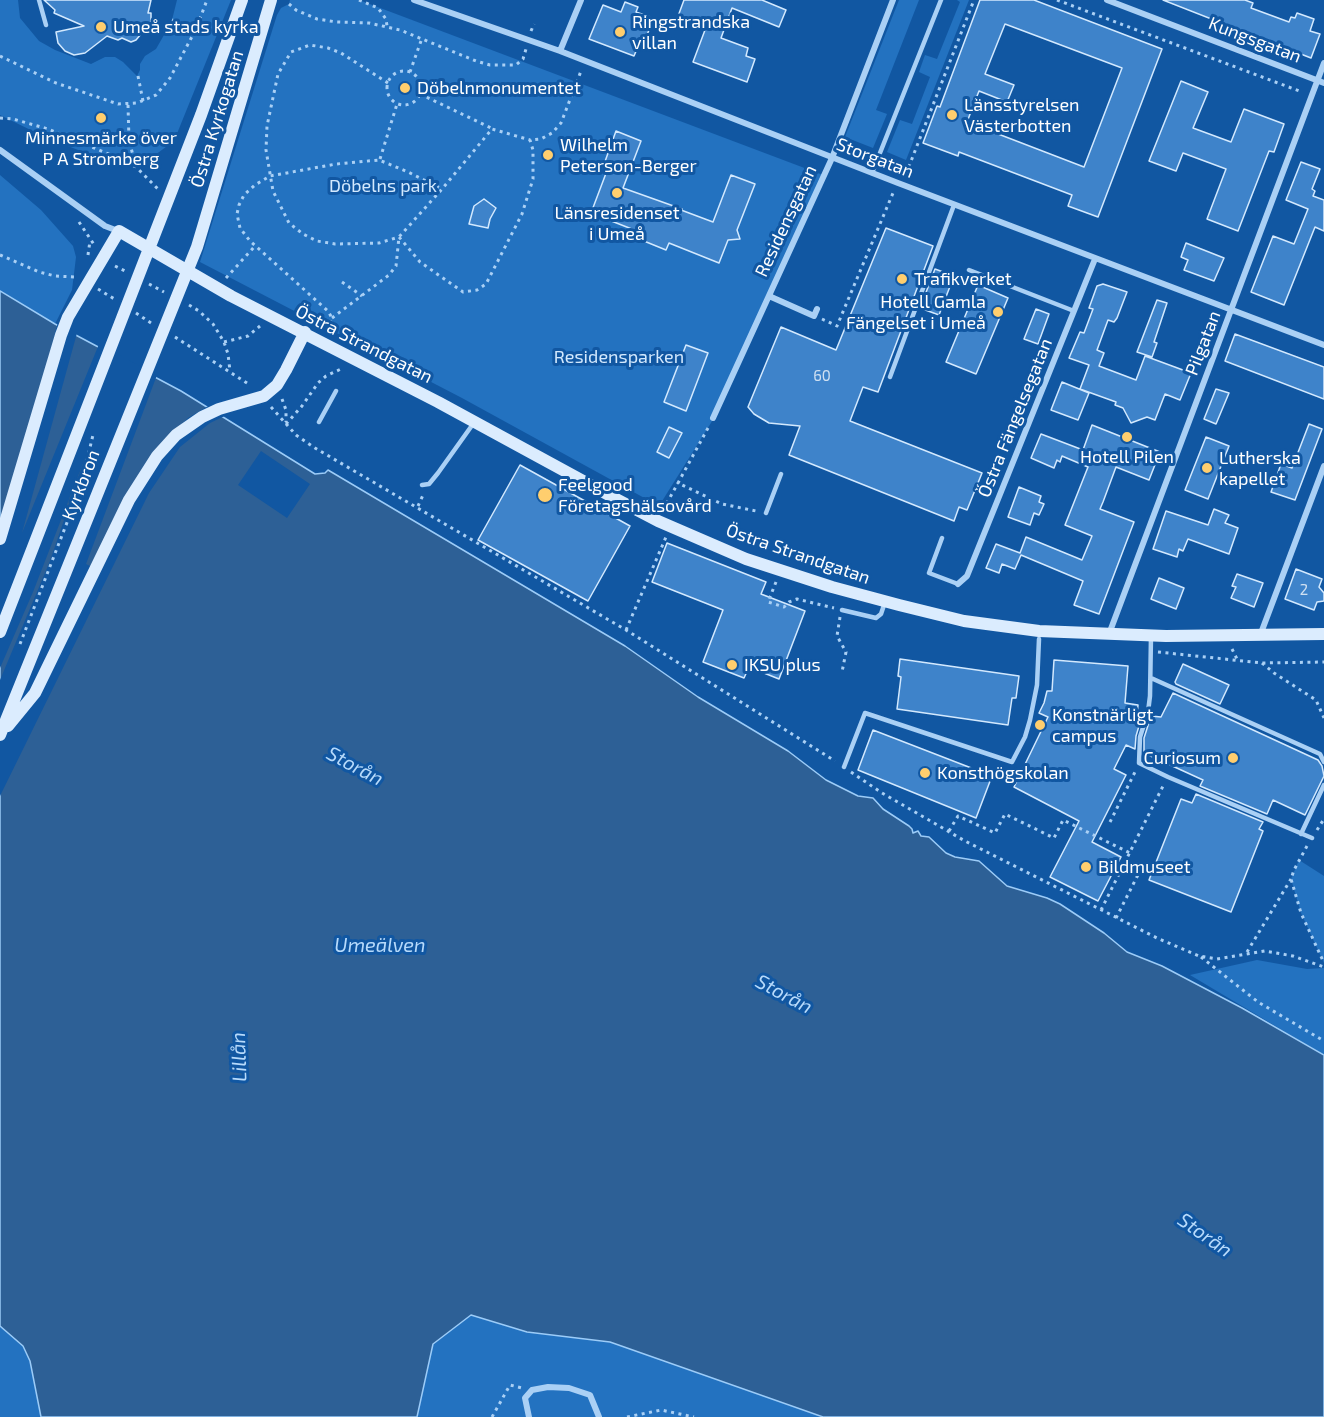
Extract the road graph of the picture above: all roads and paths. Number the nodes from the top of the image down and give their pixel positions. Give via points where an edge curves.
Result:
1 (39, 0) edge
2 (207, 0) edge
3 (242, 0) edge
4 (271, 0) edge
5 (359, 0) edge
6 (414, 0) edge
7 (581, 0) edge
8 (893, 0) edge
9 (941, 0) edge
10 (974, 0) edge
11 (1057, 0) edge
12 (1111, 1) edge
13 (289, 4) dead end
14 (172, 20) dead end
15 (534, 24) dead end
16 (46, 25) dead end
17 (387, 26) junction
18 (196, 28) junction
19 (422, 38) junction
20 (529, 40) junction
21 (560, 51) junction
22 (0, 56) edge
23 (585, 61) junction
24 (1324, 63) edge
25 (410, 72) junction
26 (138, 76) dead end
27 (1321, 82) edge
28 (388, 83) junction
29 (420, 94) junction
30 (1312, 96) junction
31 (143, 101) junction
32 (398, 104) junction
33 (128, 105) junction
34 (0, 118) edge
35 (492, 129) junction
36 (530, 140) junction
37 (0, 150) edge
38 (832, 158) junction
39 (379, 160) junction
40 (872, 173) junction
41 (270, 176) junction
42 (900, 184) junction
43 (442, 189) junction
44 (954, 205) junction
45 (119, 231) junction
46 (155, 232) joint
47 (399, 237) junction
48 (255, 246) junction
49 (197, 247) joint
50 (0, 255) edge
51 (1095, 259) junction
52 (969, 270) dead end
53 (78, 276) dead end
54 (222, 281) dead end
55 (149, 282) dead end
56 (342, 282) dead end
57 (145, 293) dead end
58 (362, 296) junction
59 (769, 296) junction
60 (141, 304) dead end
61 (1074, 311) junction
62 (1232, 311) junction
63 (815, 313) joint
64 (136, 315) dead end
65 (270, 317) junction
66 (332, 318) junction
67 (305, 332) junction
68 (326, 332) dead end
69 (224, 342) dead end
70 (1324, 345) edge
71 (347, 368) dead end
72 (230, 371) dead end
73 (890, 377) dead end
74 (277, 386) junction
75 (336, 391) dead end
76 (260, 398) junction
77 (714, 418) joint
78 (474, 421) junction
79 (319, 422) dead end
80 (286, 424) junction
81 (93, 433) dead end
82 (1323, 471) edge
83 (781, 474) dead end
84 (678, 483) junction
85 (422, 485) dead end
86 (766, 513) joint
87 (658, 521) junction
88 (666, 537) dead end
89 (942, 538) dead end
90 (0, 539) edge
91 (777, 580) dead end
92 (958, 584) joint
93 (885, 602) junction
94 (842, 610) joint
95 (837, 629) dead end
96 (626, 630) junction
97 (0, 632) edge
98 (1261, 633) junction
99 (1109, 634) junction
100 (1324, 634) edge
101 (1151, 636) junction
102 (1039, 639) dead end
103 (19, 646) dead end
104 (1238, 661) dead end
105 (1324, 662) edge
106 (1262, 663) junction
107 (842, 672) dead end
108 (1151, 678) junction
109 (1323, 712) edge
110 (1324, 718) edge
111 (0, 736) edge
112 (1324, 762) edge
113 (1139, 763) junction
114 (844, 767) junction
115 (1168, 777) junction
116 (1324, 785) edge
117 (1324, 819) edge
118 (1110, 822) dead end
119 (949, 831) junction
120 (1301, 834) junction
121 (1312, 838) junction
122 (1130, 853) junction
123 (1143, 865) dead end
124 (1291, 879) junction
125 (1101, 910) junction
126 (1116, 918) junction
127 (1247, 953) junction
128 (1199, 956) junction
129 (1324, 965) edge
130 (1324, 1041) edge
131 (532, 1390) junction
132 (492, 1417) edge
133 (529, 1417) edge
134 (599, 1417) edge
135 (627, 1417) edge
136 (694, 1417) edge

1 - 16 lane
2 - 18 path
3 - 46 street, Östra Kyrkogatan
4 - 49 street, Östra Kyrkogatan
5 - 17 path via 378,9
6 - 20 street, Storgatan
7 - 21 street
8 - 38 street, Residensgatan
9 - 40 lane
10 - 42 path
11 - 30 path
12 - 27 street, Kungsgatan
13 - 17 path via 317,20
14 - 18 path
15 - 20 path
17 - 19 path
18 - 31 path via 181,61 163,87
19 - 20 path via 476,61 505,66 520,63
19 - 25 path
20 - 21 street, Storgatan
21 - 23 street, Storgatan
22 - 33 path via 56,83
23 - 36 path via 561,123 552,133
23 - 38 street, Storgatan
24 - 27 street, Pilgatan
25 - 28 path via 394,75
25 - 29 path via 420,83
26 - 31 path
27 - 30 street, Pilgatan
28 - 32 path via 390,98
28 - 41 path via 328,48 310,45 291,52 278,74 267,126
29 - 32 path via 408,105
29 - 35 path
30 - 62 street, Pilgatan
31 - 33 path
32 - 39 path
33 - 34 path via 129,140 136,167 48,129
35 - 36 path
35 - 43 path
36 - 47 path via 533,179 522,214 486,284 463,292 420,262
37 - 45 street via 105,226
38 - 40 street, Storgatan
38 - 59 street, Residensgatan
39 - 41 path
39 - 43 path
40 - 42 street, Storgatan
41 - 47 path via 289,223 317,241 379,243
41 - 48 path via 248,191 237,209 240,228
42 - 44 street, Storgatan
42 - 63 path via 837,326
43 - 47 path
44 - 51 street, Storgatan
44 - 73 lane
45 - 65 street, Östra Strandgatan
45 - 90 street via 65,325
46 - 97 street, Kyrkbron
47 - 58 path via 396,266
48 - 54 path
48 - 66 path via 328,310
49 - 111 street, Kyrkbron
50 - 53 path via 55,276
51 - 61 street, Östra Fängelsegatan
51 - 62 street, Storgatan
52 - 61 lane
55 - 57 path
56 - 58 path
58 - 66 path
59 - 63 street
59 - 77 street, Residensgatan
60 - 64 path
61 - 92 street, Östra Fängelsegatan via 967,576
62 - 70 street, Storgatan
62 - 99 street, Pilgatan
65 - 67 street, Östra Strandgatan
65 - 69 path via 248,336
66 - 68 path
67 - 74 street
67 - 78 street, Östra Strandgatan
71 - 80 path via 318,383
72 - 76 path
74 - 76 street
74 - 80 path via 286,410
75 - 79 lane
76 - 80 path
76 - 111 street, Kyrkbron via 202,417 176,435 157,456 129,500 35,693
77 - 84 path
78 - 85 lane via 438,473 429,484
78 - 87 street, Östra Strandgatan
80 - 96 path via 315,448
81 - 103 path via 80,489
82 - 98 street
83 - 86 lane
84 - 86 path via 722,504
84 - 87 path
87 - 93 street, Östra Strandgatan via 746,559
88 - 96 path
89 - 92 lane via 929,573
91 - 94 path via 768,602 784,607 797,599
93 - 94 lane via 876,618
93 - 99 street, Östra Strandgatan via 964,621
95 - 107 path via 846,652
96 - 114 path
98 - 100 street, Östra Strandgatan
98 - 101 street, Östra Strandgatan
99 - 101 street, Östra Strandgatan
101 - 108 lane
102 - 114 lane via 1032,712 1012,762 865,713
104 - 106 path
105 - 106 path
106 - 109 path via 1316,700
108 - 112 lane via 1320,754
108 - 113 lane
109 - 110 path
113 - 115 lane
113 - 118 path
114 - 119 path
115 - 120 lane
115 - 122 path
116 - 120 lane
117 - 121 path
119 - 122 path via 958,816 995,833 1005,814 1054,838 1063,820
119 - 125 path
120 - 121 lane
121 - 124 path
122 - 125 path
123 - 126 path
124 - 127 path
124 - 129 path via 1300,913
125 - 126 path
126 - 128 path
127 - 128 path via 1217,959
127 - 129 path via 1265,951
128 - 130 path via 1258,1002
131 - 132 path via 510,1385
131 - 133 street via 525,1398
131 - 134 street via 569,1388 590,1395
135 - 136 path via 661,1410

